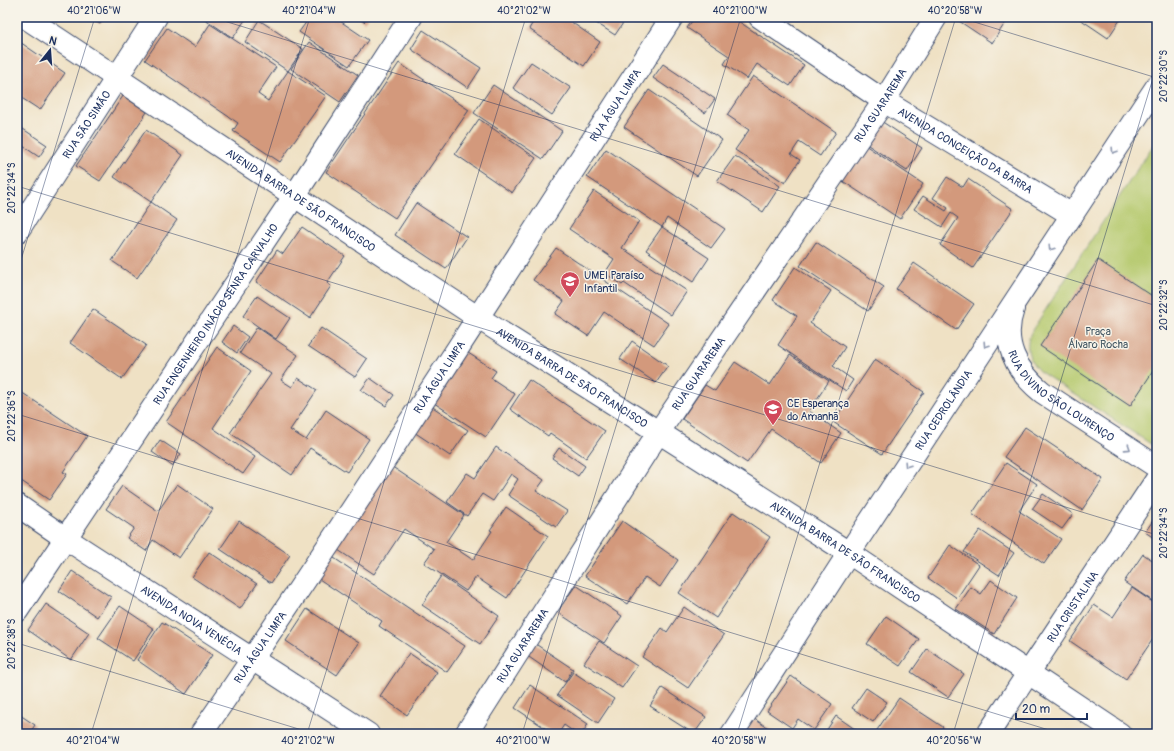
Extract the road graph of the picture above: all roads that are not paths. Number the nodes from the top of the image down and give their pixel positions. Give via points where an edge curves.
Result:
1 (25, 17) edge
2 (156, 17) edge
3 (411, 17) edge
4 (672, 17) edge
5 (760, 17) edge
6 (936, 17) edge
7 (116, 78) junction
8 (1157, 86) edge
9 (884, 100) junction
10 (1157, 102) edge
11 (1136, 119) junction
12 (295, 195) junction
13 (1072, 215) junction
14 (17, 232) edge
15 (1016, 301) junction
16 (477, 317) junction
17 (658, 433) junction
18 (1157, 467) edge
19 (1157, 479) edge
20 (17, 505) edge
21 (65, 538) junction
22 (849, 553) junction
23 (17, 611) edge
24 (252, 659) junction
25 (1029, 673) junction
26 (201, 734) edge
27 (368, 734) edge
28 (466, 734) edge
29 (732, 734) edge
30 (988, 734) edge
31 (1120, 734) edge

1 - 7 street, AVENIDA BARRA DE SÃO FRANCISCO
2 - 7 street, RUA SÃO SIMÃO
3 - 12 street, RUA ENGENHEIRO INÁCIO SENRA CARVALHO
4 - 16 street, RUA ÁGUA LIMPA
5 - 9 street, AVENIDA CONCEIÇÃO DA BARRA
6 - 9 street, RUA GUARAREMA
7 - 12 street, AVENIDA BARRA DE SÃO FRANCISCO
7 - 14 street, RUA SÃO SIMÃO
8 - 11 street, RUA CEDROLÂNDIA
9 - 13 street, AVENIDA CONCEIÇÃO DA BARRA
9 - 17 street, RUA GUARAREMA
10 - 11 street
11 -> 13 street, RUA CEDROLÂNDIA
12 - 16 street, AVENIDA BARRA DE SÃO FRANCISCO
12 - 21 street, RUA ENGENHEIRO INÁCIO SENRA CARVALHO
13 -> 15 street, RUA CEDROLÂNDIA
15 -> 18 street, RUA DIVINO SÃO LOURENÇO via 1011,314 1009,343 1020,371 1042,392
15 -> 22 street, RUA CEDROLÂNDIA
16 - 17 street, AVENIDA BARRA DE SÃO FRANCISCO
16 - 24 street, RUA ÁGUA LIMPA
17 - 22 street, AVENIDA BARRA DE SÃO FRANCISCO
17 - 28 street, RUA GUARAREMA
19 - 25 street, RUA CRISTALINA
20 - 21 street, AVENIDA NOVA VENÉCIA
21 - 23 street, RUA ENGENHEIRO INÁCIO SENRA CARVALHO
21 - 24 street, AVENIDA NOVA VENÉCIA
22 - 25 street, AVENIDA BARRA DE SÃO FRANCISCO
22 - 29 street, RUA CEDROLÂNDIA
24 - 26 street, RUA ÁGUA LIMPA
24 - 27 street, AVENIDA NOVA VENÉCIA
25 - 30 street, RUA CRISTALINA
25 - 31 street, AVENIDA BARRA DE SÃO FRANCISCO

